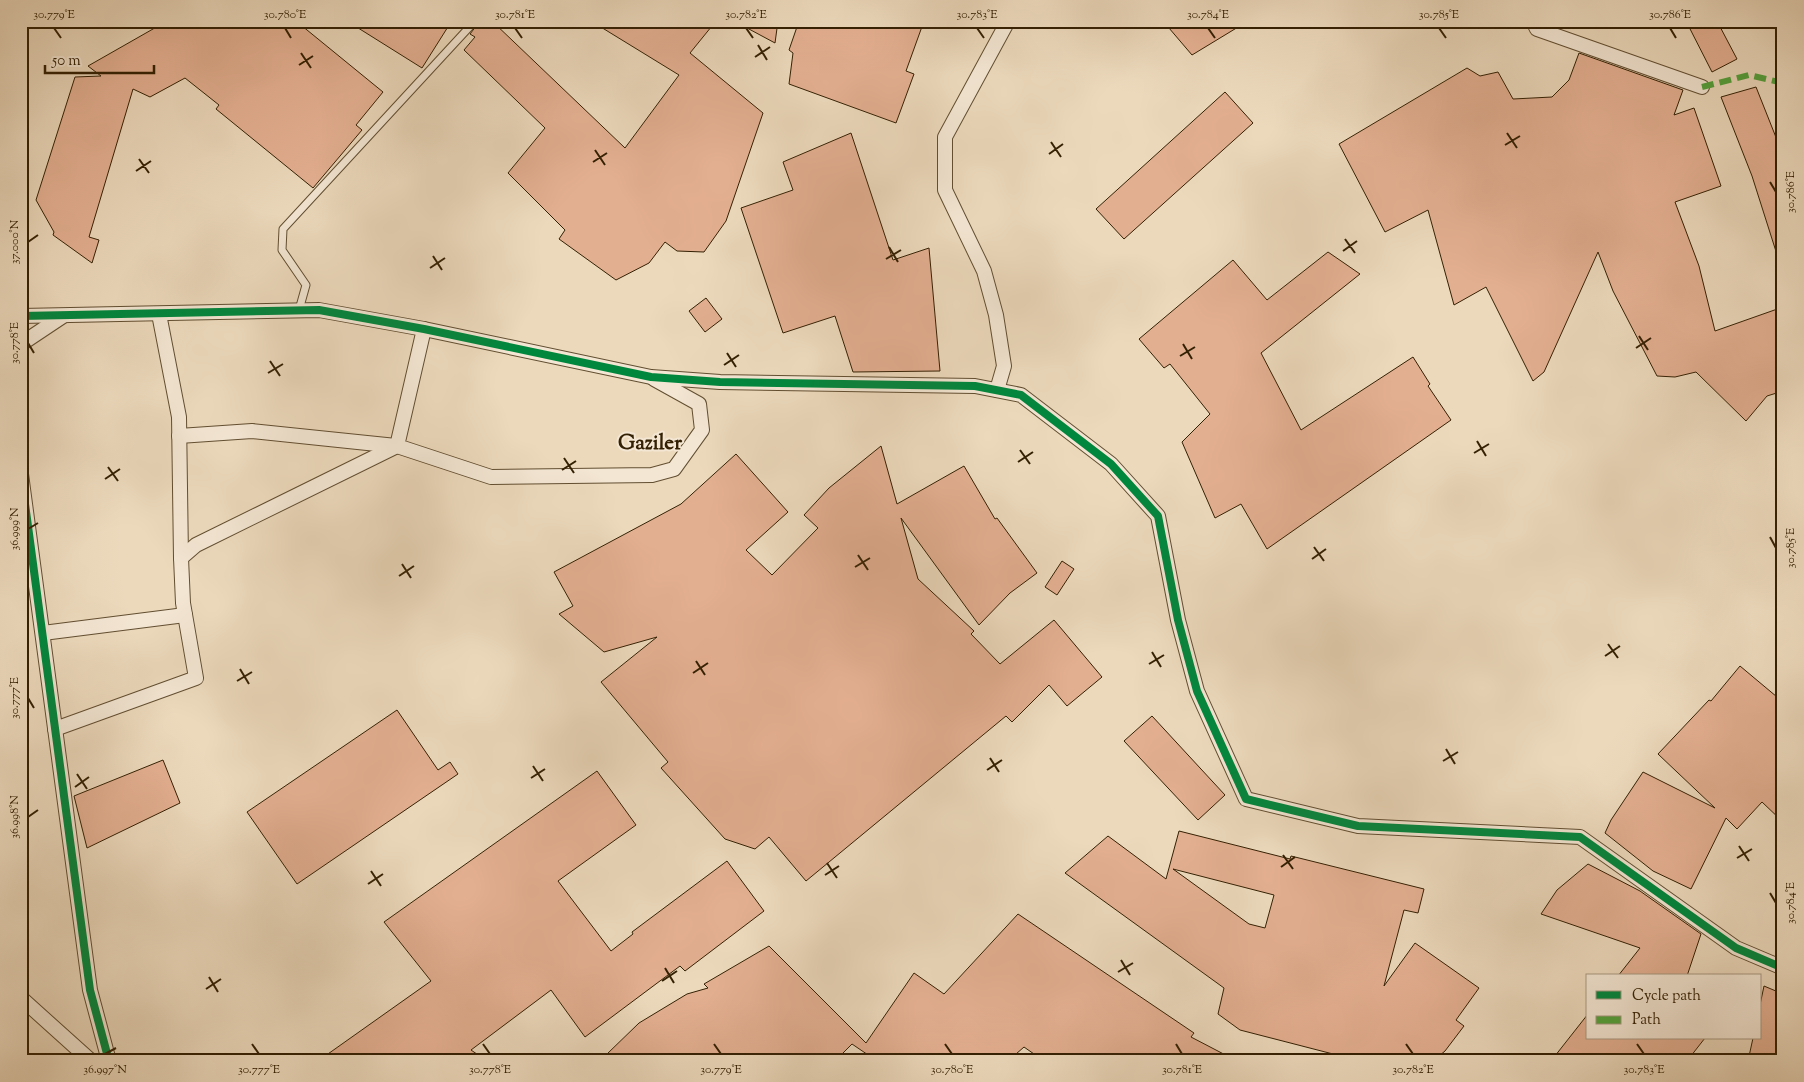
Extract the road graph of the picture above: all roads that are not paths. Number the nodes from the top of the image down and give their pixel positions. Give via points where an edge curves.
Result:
1 (475, 21) edge
2 (1008, 21) edge
3 (1533, 21) edge
4 (1702, 87) dead end
5 (299, 310) junction
6 (159, 314) junction
7 (21, 316) edge
8 (63, 316) junction
9 (424, 329) junction
10 (21, 344) edge
11 (650, 377) junction
12 (997, 390) junction
13 (179, 436) junction
14 (397, 446) junction
15 (21, 474) edge
16 (181, 558) junction
17 (185, 615) junction
18 (42, 633) junction
19 (55, 729) junction
20 (1783, 968) edge
21 (21, 998) edge
22 (91, 1061) edge
23 (109, 1061) edge

1 - 5 lane via 282,229 282,250 306,285
2 - 12 street via 945,137 944,190 984,271 996,315 1004,366
3 - 4 street via 1538,29
5 - 6 street
5 - 9 street via 319,310
6 - 8 street
6 - 13 street via 179,417
7 - 8 street
8 - 10 street
9 - 11 street
9 - 14 street
11 - 12 street via 720,382 975,386
11 - 14 street via 698,404 702,430 674,469 652,475 491,477
12 - 20 street via 1021,396 1111,464 1158,516 1178,620 1197,691 1246,799 1358,826 1580,837 1736,948
13 - 14 street via 252,431
13 - 16 street
14 - 16 street via 196,545
15 - 18 street
16 - 17 street
17 - 18 street
17 - 19 street via 196,678
18 - 19 street
19 - 23 street via 90,990
21 - 22 street

